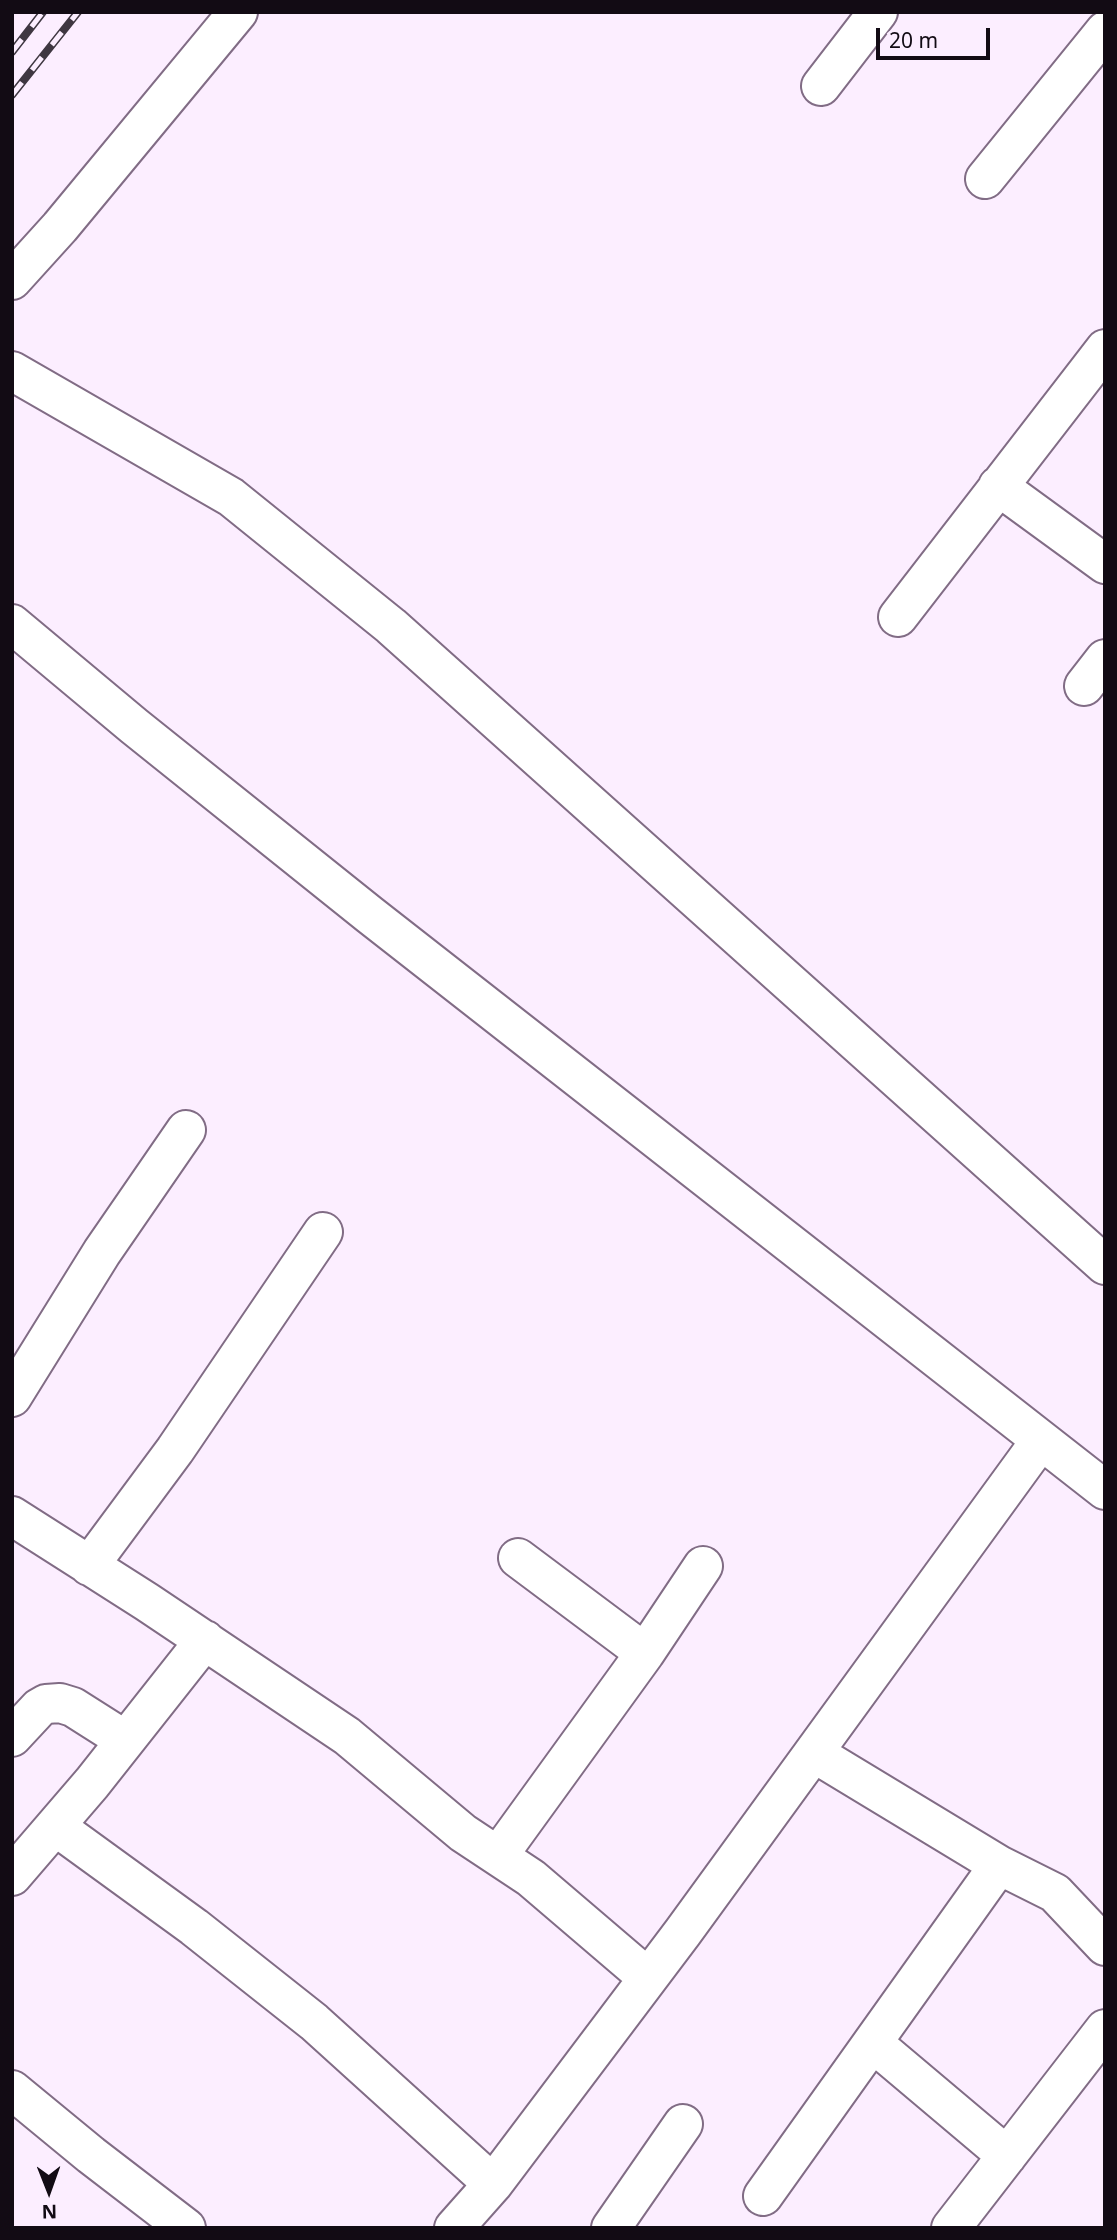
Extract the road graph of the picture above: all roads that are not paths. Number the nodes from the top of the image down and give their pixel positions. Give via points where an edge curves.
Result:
1 (238, 12) edge
2 (878, 12) edge
3 (1105, 31) edge
4 (821, 86) dead end
5 (985, 179) dead end
6 (12, 280) edge
7 (1105, 349) edge
8 (12, 371) edge
9 (998, 486) junction
10 (1105, 564) edge
11 (898, 617) dead end
12 (12, 624) edge
13 (186, 1130) dead end
14 (323, 1232) dead end
15 (1105, 1265) edge
16 (12, 1397) edge
17 (1041, 1440) junction
18 (1105, 1490) edge
19 (12, 1517) edge
20 (518, 1558) dead end
21 (89, 1566) junction
22 (703, 1566) dead end
23 (205, 1640) junction
24 (645, 1653) junction
25 (12, 1737) edge
26 (125, 1740) junction
27 (814, 1753) junction
28 (55, 1826) junction
29 (498, 1856) junction
30 (999, 1865) junction
31 (12, 1876) edge
32 (1105, 1946) edge
33 (648, 1978) junction
34 (1105, 2029) edge
35 (873, 2043) junction
36 (12, 2090) edge
37 (682, 2124) dead end
38 (1007, 2156) junction
39 (493, 2184) junction
40 (763, 2196) dead end
41 (186, 2228) edge
42 (454, 2228) edge
43 (611, 2228) edge
44 (951, 2228) edge

1 - 6 street
2 - 4 street
3 - 5 street
7 - 9 street
8 - 15 street via 231,496 391,626
9 - 10 street
9 - 11 street
12 - 17 street via 370,915
13 - 16 street via 102,1252
14 - 21 street via 175,1450
17 - 18 street
17 - 27 street
19 - 21 street
20 - 24 street
21 - 23 street
22 - 24 street
23 - 26 street
23 - 29 street via 346,1737
24 - 29 street
25 - 26 street via 39,1708 60,1703
26 - 28 street
27 - 30 street
27 - 33 street
28 - 31 street
28 - 39 street via 314,2022
29 - 33 street via 531,1878
30 - 32 street via 1055,1894
30 - 35 street
33 - 39 street
34 - 38 street
35 - 38 street
35 - 40 street
36 - 41 street
37 - 43 street
38 - 44 street
39 - 42 street

